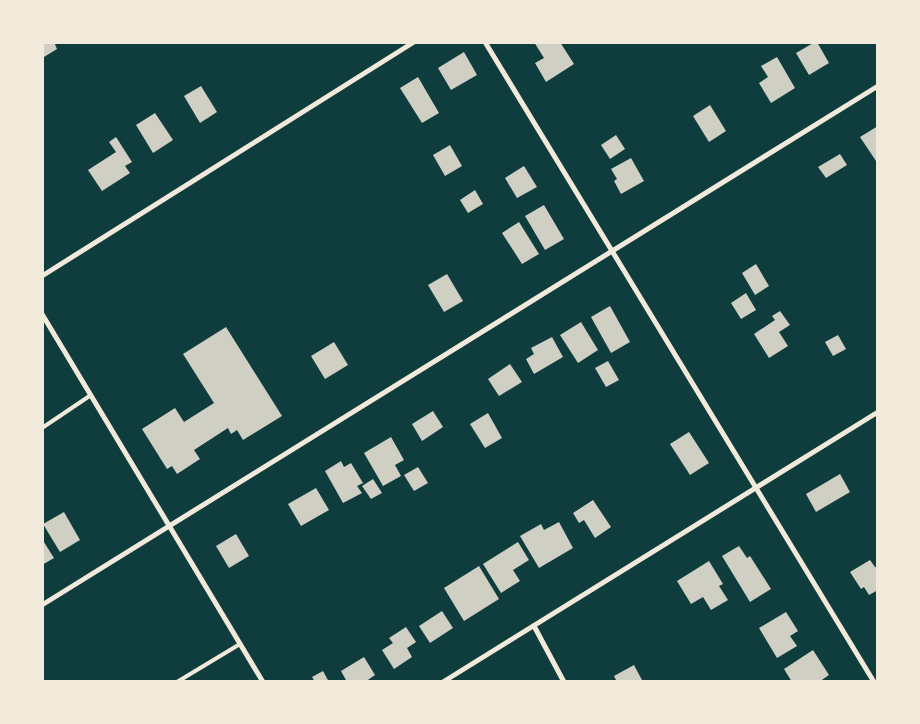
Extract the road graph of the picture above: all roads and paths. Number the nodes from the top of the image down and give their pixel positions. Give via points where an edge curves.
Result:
1 (414, 42) edge
2 (486, 42) edge
3 (878, 86) edge
4 (612, 252) junction
5 (42, 276) edge
6 (42, 314) edge
7 (91, 395) junction
8 (878, 412) edge
9 (42, 428) edge
10 (755, 488) junction
11 (169, 526) junction
12 (42, 605) edge
13 (534, 626) junction
14 (240, 644) junction
15 (177, 682) edge
16 (262, 682) edge
17 (443, 682) edge
18 (564, 682) edge
19 (874, 682) edge

1 - 5 street
2 - 4 street
3 - 4 street
4 - 10 street
4 - 11 street
6 - 7 street
7 - 9 lane
7 - 11 street
8 - 10 street
10 - 13 street
10 - 19 street
11 - 12 street
11 - 14 street
13 - 17 street
13 - 18 street
14 - 15 lane
14 - 16 street

